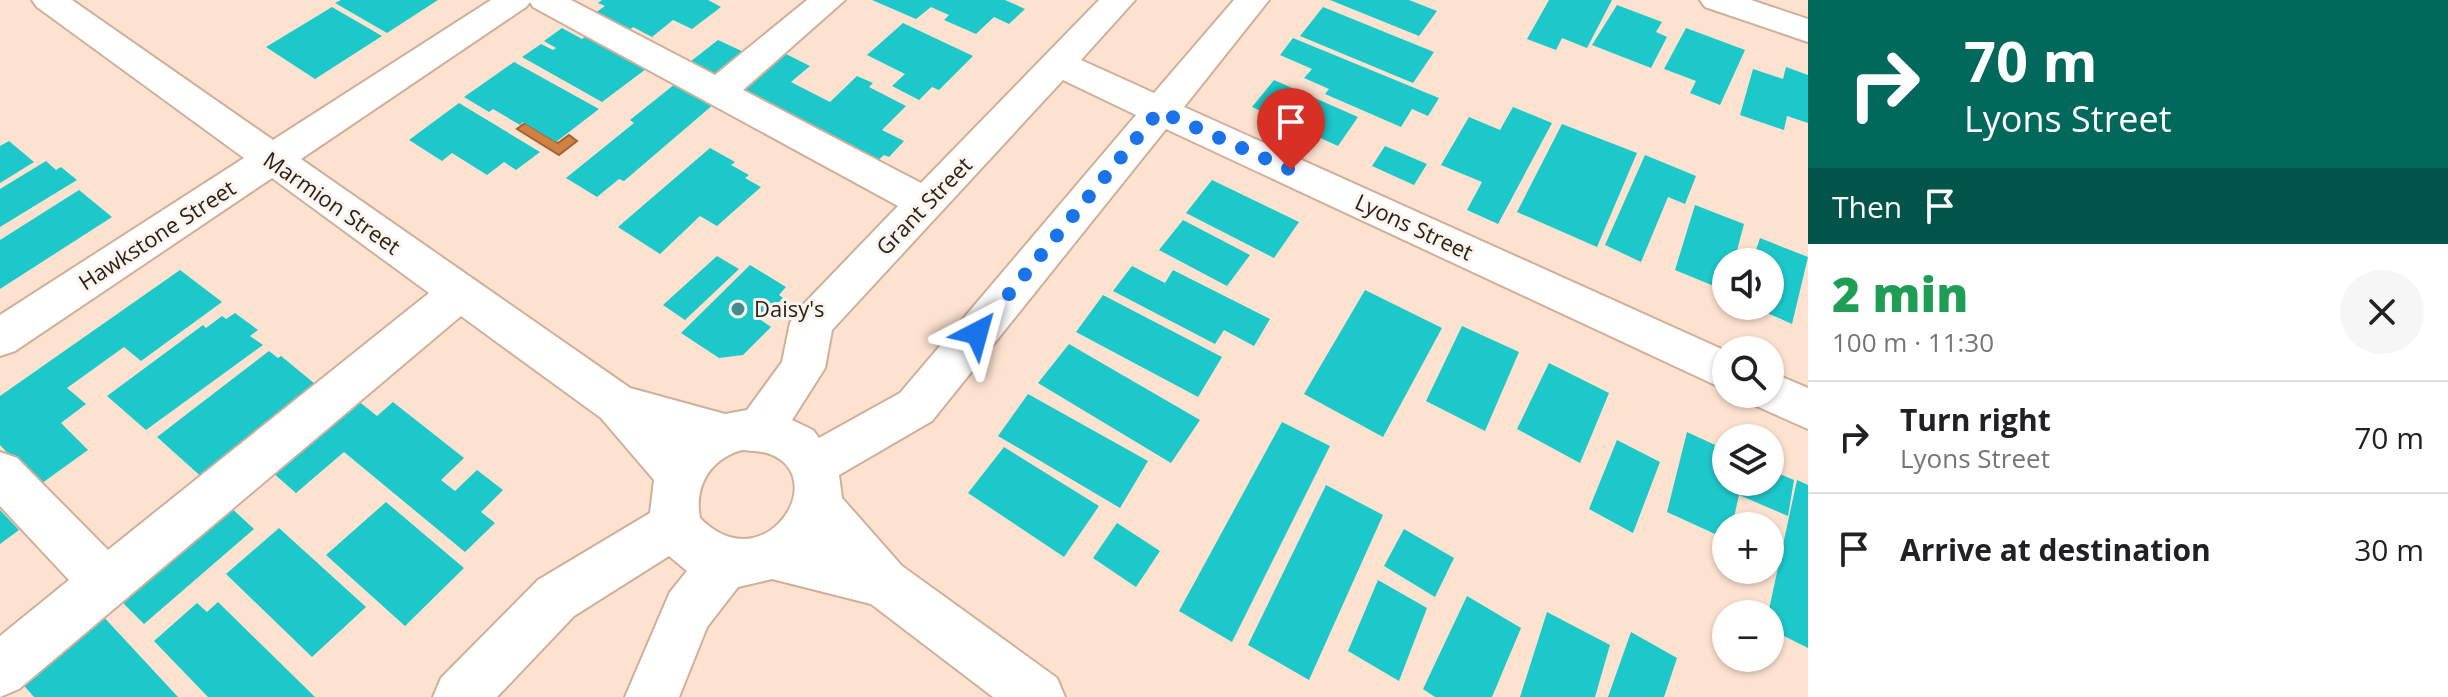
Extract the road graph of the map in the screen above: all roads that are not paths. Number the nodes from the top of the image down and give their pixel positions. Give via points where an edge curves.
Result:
1 (49, 0) edge
2 (514, 0) edge
3 (545, 0) edge
4 (828, 0) edge
5 (1118, 0) edge
6 (1252, 0) edge
7 (1717, 0) edge
8 (1808, 31) edge
9 (1058, 64) junction
10 (718, 92) junction
11 (1159, 111) junction
12 (271, 160) junction
13 (926, 203) junction
14 (459, 293) junction
15 (0, 338) edge
16 (1712, 365) edge
17 (1784, 398) edge
18 (617, 404) junction
19 (1808, 409) edge
20 (742, 432) junction
21 (0, 473) edge
22 (816, 486) junction
23 (678, 500) junction
24 (775, 556) junction
25 (725, 563) junction
26 (106, 583) junction
27 (884, 583) junction
28 (0, 670) edge
29 (460, 697) edge
30 (652, 697) edge
31 (1038, 697) edge

1 - 12 street, Marmion Street
2 - 12 street, Hawkstone Street
3 - 10 street
4 - 10 street
5 - 9 street, Grant Street
6 - 11 street
7 - 8 street
9 - 11 street, Lyons Street
9 - 13 street, Grant Street
10 - 13 street
11 - 16 street, Lyons Street
11 - 22 street via 916,407
12 - 14 street, Marmion Street
12 - 15 street, Hawkstone Street
13 - 20 street, Grant Street via 812,323 803,368
14 - 18 street, Marmion Street
14 - 26 street
17 - 19 street
18 - 20 street, Marmion Street
18 - 23 street, Marmion Street
20 - 22 street via 782,435 801,447
20 - 23 street via 698,451
21 - 26 street
22 - 24 street via 809,526
22 - 27 street
23 - 25 street via 696,548
23 - 29 street via 556,598
24 - 25 street
24 - 27 street
25 - 30 street via 688,610
26 - 28 street
27 - 31 street

